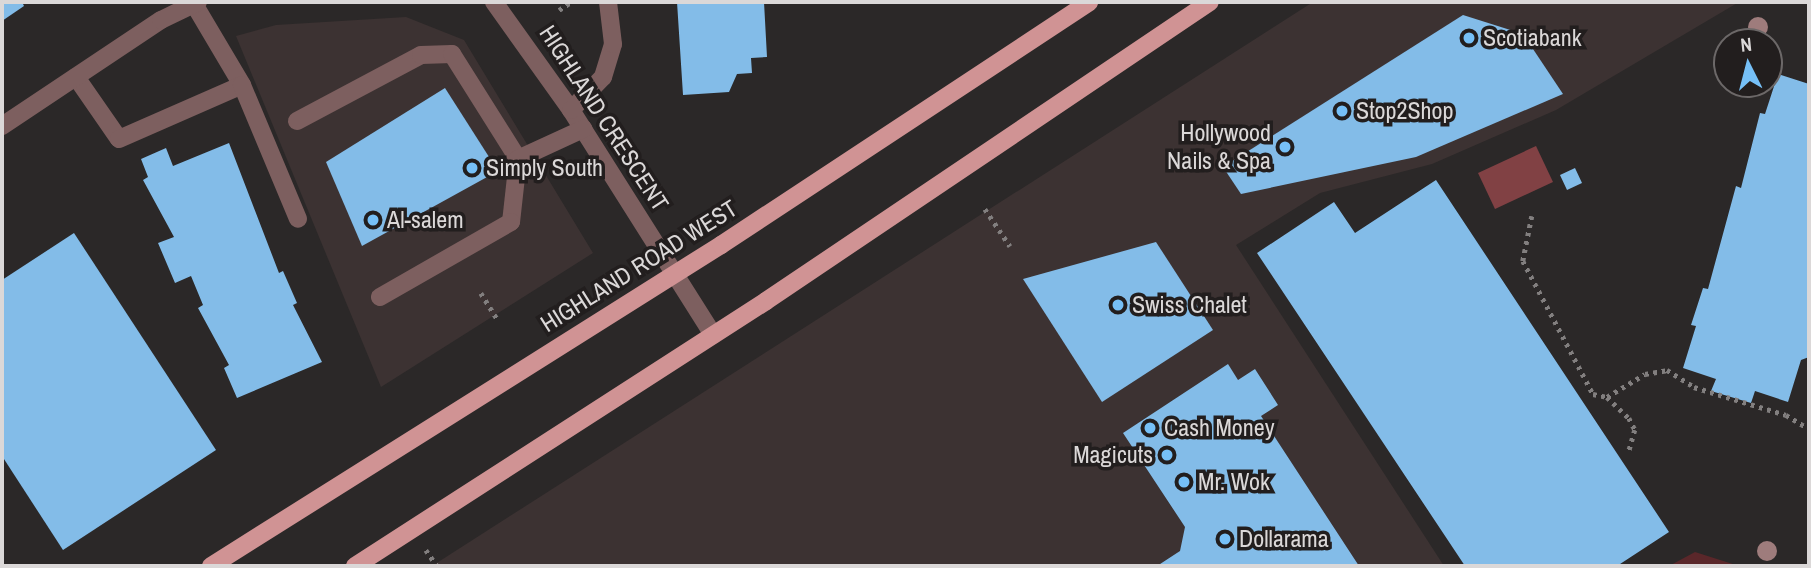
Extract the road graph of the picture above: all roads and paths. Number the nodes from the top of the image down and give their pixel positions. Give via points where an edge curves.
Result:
1 (494, 2) edge
2 (571, 2) edge
3 (608, 2) edge
4 (1089, 2) edge
5 (1210, 2) edge
6 (196, 3) edge
7 (559, 10) dead end
8 (76, 77) junction
9 (242, 86) junction
10 (571, 110) junction
11 (298, 121) dead end
12 (2, 126) edge
13 (583, 129) junction
14 (518, 159) junction
15 (985, 209) dead end
16 (1532, 216) dead end
17 (298, 219) dead end
18 (1010, 246) dead end
19 (674, 273) junction
20 (481, 293) dead end
21 (380, 297) dead end
22 (498, 320) dead end
23 (713, 335) junction
24 (1607, 397) junction
25 (1809, 429) edge
26 (1629, 451) dead end
27 (211, 566) edge
28 (355, 566) edge

1 - 10 street, HIGHLAND CRESCENT
2 - 7 path
3 - 10 street via 613,44 603,77
4 - 19 main road, HIGHLAND ROAD WEST
5 - 23 main road
6 - 8 street
6 - 9 street
8 - 9 street via 119,139
8 - 12 street
9 - 17 street
10 - 13 street, HIGHLAND CRESCENT
11 - 14 street via 421,55 452,54
13 - 14 street
13 - 19 street, HIGHLAND CRESCENT
14 - 21 street via 511,222
15 - 18 path
16 - 24 path via 1523,261 1593,394
19 - 23 street, HIGHLAND CRESCENT
19 - 27 main road, HIGHLAND ROAD WEST
20 - 22 path
23 - 28 main road
24 - 25 path via 1645,374 1667,370 1694,387 1786,415
24 - 26 path via 1635,430

